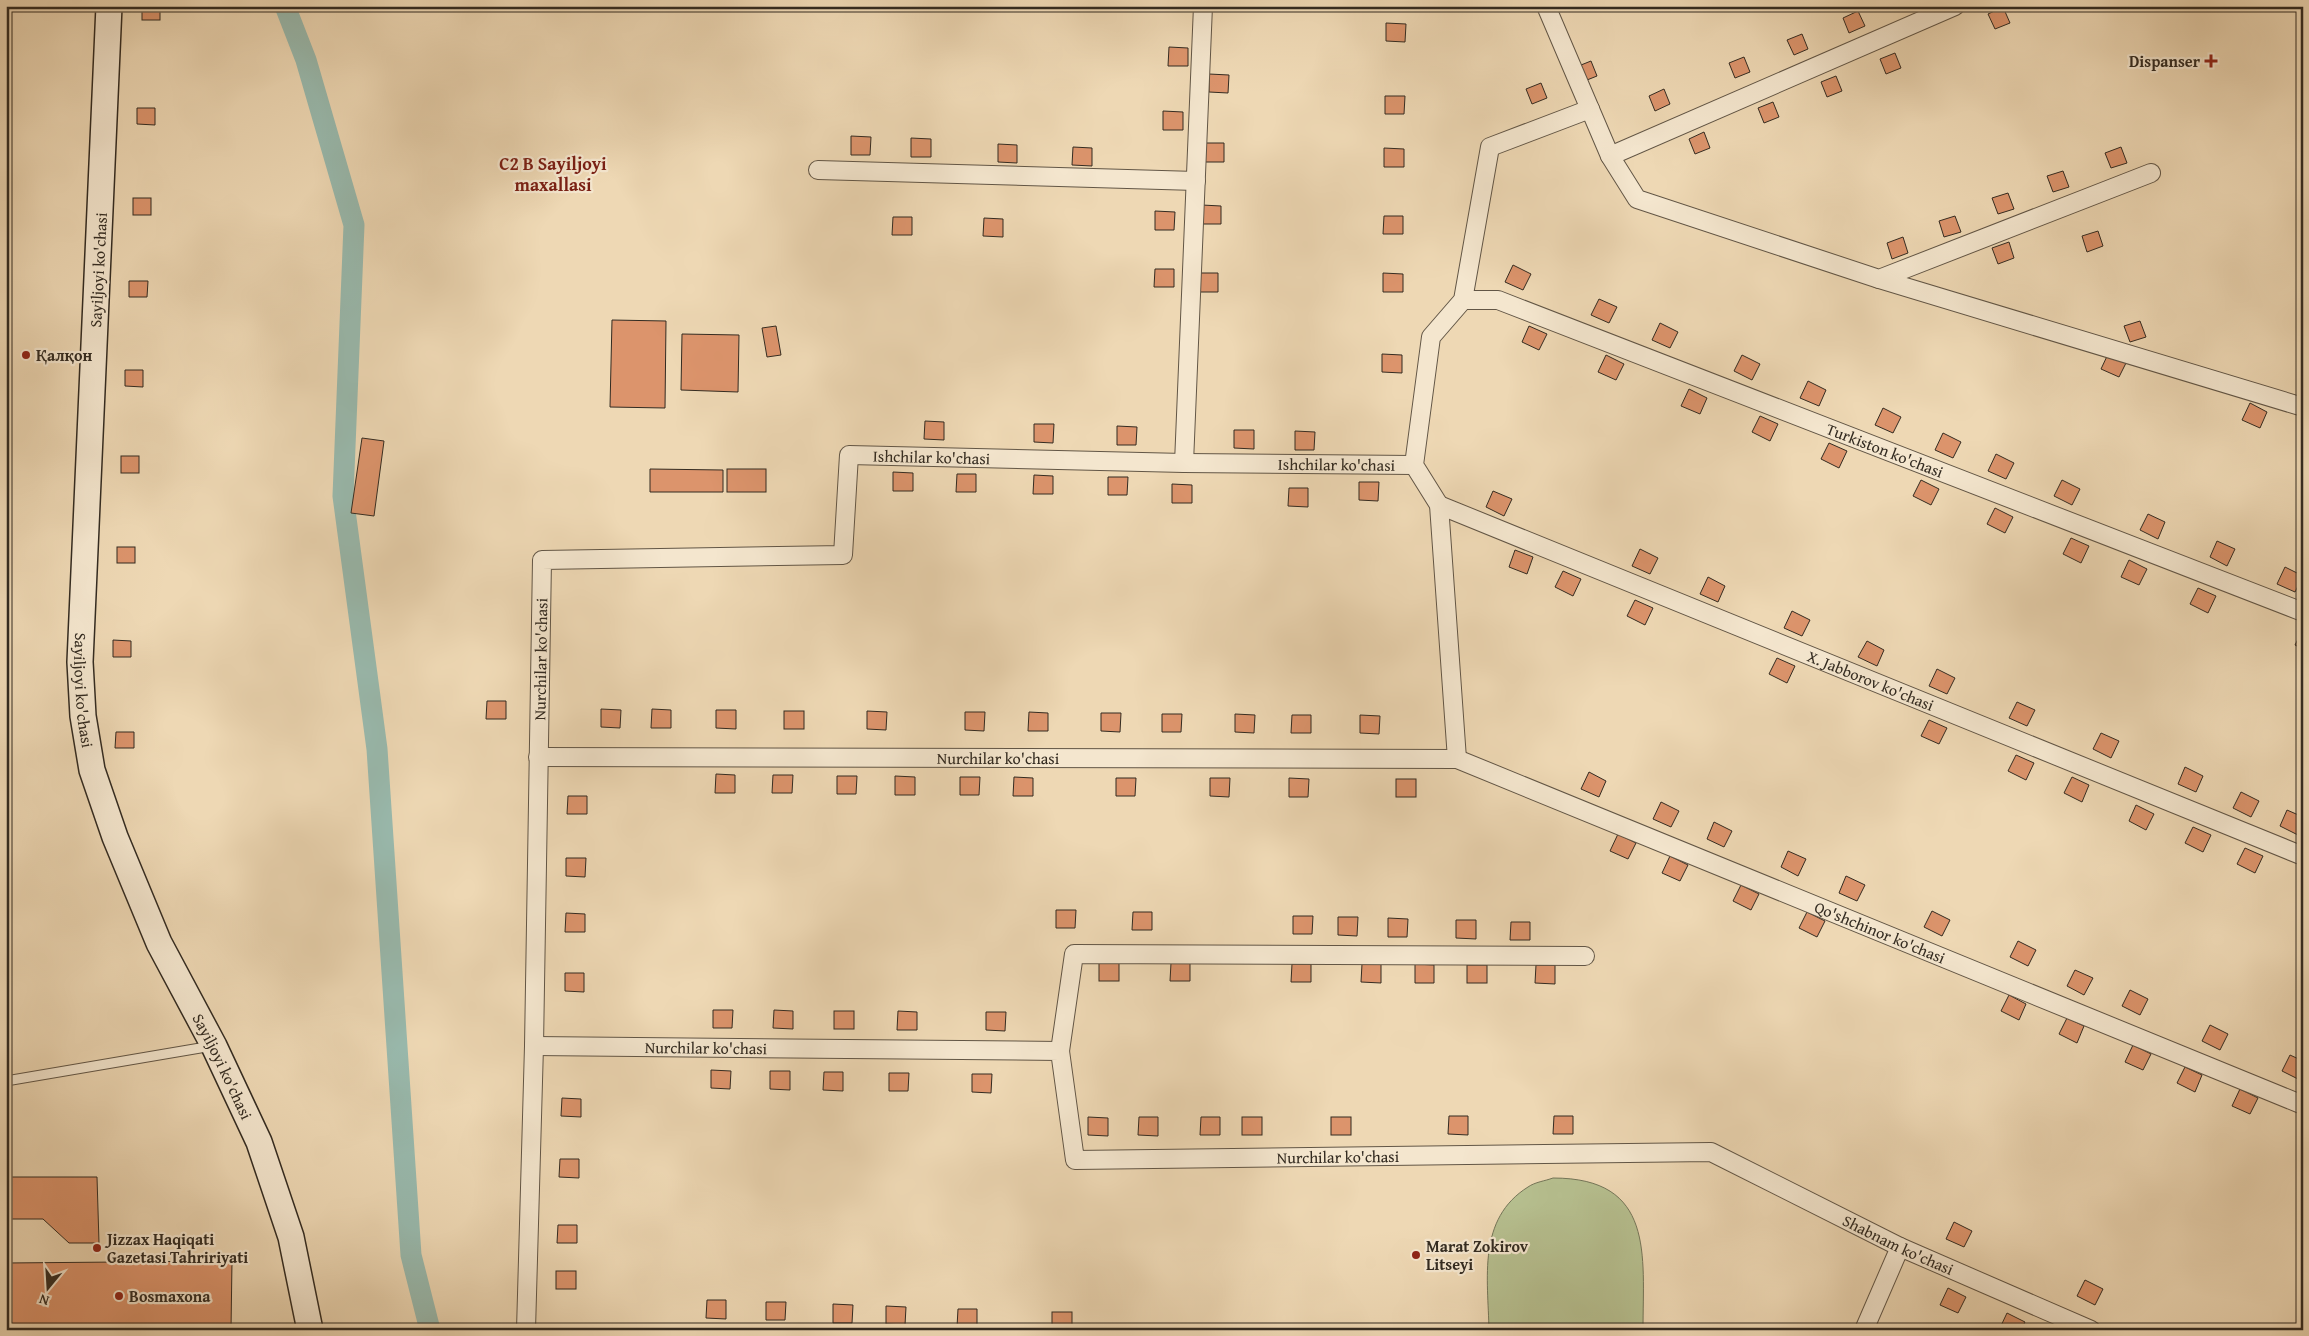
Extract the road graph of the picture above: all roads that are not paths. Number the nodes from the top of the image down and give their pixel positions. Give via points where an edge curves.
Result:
1 (110, 6) edge
2 (1203, 6) edge
3 (1546, 6) edge
4 (1955, 6) edge
5 (1590, 109) junction
6 (1610, 156) junction
7 (818, 170) dead end
8 (2150, 173) dead end
9 (1196, 181) junction
10 (1878, 279) junction
11 (1463, 300) junction
12 (2303, 407) edge
13 (1184, 463) junction
14 (1414, 465) junction
15 (1439, 505) junction
16 (542, 560) joint
17 (2303, 612) edge
18 (538, 758) junction
19 (1457, 759) junction
20 (2303, 856) edge
21 (1586, 956) dead end
22 (214, 1046) junction
23 (534, 1046) junction
24 (1060, 1051) junction
25 (6, 1081) edge
26 (2303, 1105) edge
27 (1711, 1152) joint
28 (1900, 1247) junction
29 (310, 1330) edge
30 (526, 1330) edge
31 (1864, 1330) edge
32 (2090, 1330) edge

1 - 22 main road, Sayiljoyi ko'chasi via 80,662 83,716 92,770 115,837 159,943
2 - 9 street
3 - 5 street
4 - 6 street
5 - 6 street
5 - 11 street via 1490,148
6 - 10 street via 1637,198
7 - 9 street
8 - 10 street
9 - 13 street
10 - 12 street
11 - 14 street via 1431,337
11 - 17 street, Turkiston ko'chasi via 1498,300
13 - 14 street, Ishchilar ko'chasi
13 - 16 street, Ishchilar ko'chasi via 849,455 843,555
14 - 15 street
15 - 19 street
15 - 20 street, X. Jabborov ko'chasi
16 - 18 street, Nurchilar ko'chasi
18 - 19 street, Nurchilar ko'chasi
18 - 23 street, Nurchilar ko'chasi
19 - 26 street, Qo'shchinor ko'chasi
21 - 24 street, Nurchilar ko'chasi via 1074,954
22 - 25 lane
22 - 29 main road, Sayiljoyi ko'chasi via 262,1151 291,1237
23 - 24 street, Nurchilar ko'chasi
23 - 30 street, Nurchilar ko'chasi
24 - 27 street, Nurchilar ko'chasi via 1075,1160
27 - 28 street, Shabnam ko'chasi
28 - 31 street
28 - 32 street, Shabnam ko'chasi

